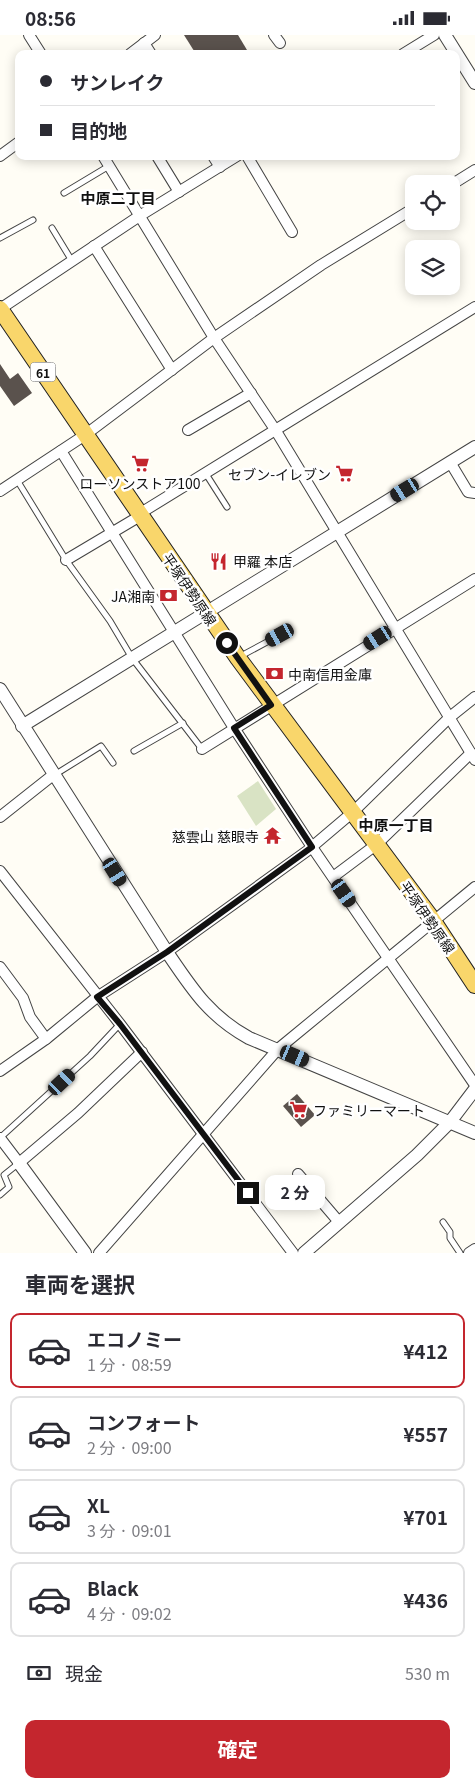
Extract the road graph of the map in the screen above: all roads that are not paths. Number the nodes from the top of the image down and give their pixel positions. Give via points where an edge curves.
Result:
1 (29, 35) edge
2 (155, 35) edge
3 (434, 35) edge
4 (446, 35) edge
5 (144, 43) junction
6 (38, 50) edge
7 (135, 50) edge
8 (148, 50) edge
9 (410, 50) edge
10 (455, 50) edge
11 (460, 58) edge
12 (475, 83) edge
13 (15, 145) edge
14 (0, 156) edge
15 (105, 160) edge
16 (159, 160) edge
17 (216, 160) edge
18 (231, 160) edge
19 (249, 160) edge
20 (109, 166) junction
21 (220, 167) junction
22 (475, 170) edge
23 (460, 179) edge
24 (179, 192) junction
25 (64, 193) dead end
26 (405, 214) edge
27 (140, 215) junction
28 (32, 220) dead end
29 (52, 228) dead end
30 (292, 231) dead end
31 (0, 239) edge
32 (94, 246) junction
33 (72, 261) junction
34 (475, 307) edge
35 (0, 309) edge
36 (214, 337) junction
37 (172, 370) junction
38 (251, 393) junction
39 (188, 430) dead end
40 (276, 431) junction
41 (85, 435) junction
42 (475, 447) edge
43 (61, 451) junction
44 (450, 462) junction
45 (206, 474) junction
46 (17, 480) junction
47 (0, 491) edge
48 (475, 493) edge
49 (227, 507) dead end
50 (139, 515) junction
51 (112, 533) junction
52 (336, 533) junction
53 (66, 560) junction
54 (475, 579) edge
55 (206, 613) junction
56 (394, 629) junction
57 (175, 632) junction
58 (280, 635) dead end
59 (132, 658) junction
60 (238, 658) junction
61 (0, 689) edge
62 (475, 697) edge
63 (271, 705) junction
64 (450, 717) junction
65 (183, 723) junction
66 (22, 726) junction
67 (234, 728) junction
68 (202, 749) joint
69 (134, 751) dead end
70 (474, 754) edge
71 (113, 763) dead end
72 (53, 775) junction
73 (353, 812) junction
74 (0, 817) edge
75 (377, 845) junction
76 (312, 847) junction
77 (0, 871) edge
78 (333, 877) junction
79 (475, 887) edge
80 (432, 921) junction
81 (167, 952) junction
82 (388, 957) junction
83 (0, 967) edge
84 (475, 985) edge
85 (97, 997) junction
86 (120, 1024) junction
87 (46, 1039) junction
88 (278, 1049) junction
89 (142, 1053) junction
90 (2, 1067) edge
91 (475, 1085) edge
92 (475, 1089) edge
93 (450, 1122) junction
94 (204, 1133) junction
95 (475, 1133) edge
96 (0, 1138) edge
97 (19, 1163) junction
98 (298, 1174) dead end
99 (0, 1195) edge
100 (443, 1222) dead end
101 (339, 1223) junction
102 (475, 1249) edge
103 (85, 1253) edge
104 (99, 1253) edge
105 (293, 1253) edge
106 (304, 1253) edge
107 (460, 1253) edge
108 (469, 1253) edge

1 - 6 street
2 - 5 street
3 - 9 street
4 - 10 street
5 - 7 street
5 - 8 street
11 - 12 street
13 - 14 street
15 - 20 street
16 - 24 street
17 - 21 street
18 - 21 street
19 - 30 street
20 - 25 lane
20 - 27 street
21 - 24 street
22 - 23 street
24 - 27 street
26 - 36 street
27 - 32 street
27 - 36 street
28 - 31 lane
29 - 33 lane
32 - 33 street
32 - 37 street
33 - 35 street
34 - 40 street
35 - 41 main road, 平塚伊勢原線 / 61
36 - 37 street
36 - 38 street
37 - 41 street
38 - 39 street
38 - 40 street
40 - 45 street
40 - 52 street
41 - 43 street
41 - 50 main road, 平塚伊勢原線 / 61
42 - 44 street
43 - 46 street
43 - 51 street
44 - 48 street via 468,493
44 - 52 street
45 - 49 lane
45 - 50 street
46 - 47 street
46 - 53 lane
50 - 51 street
50 - 55 main road, 平塚伊勢原線 / 61
51 - 53 street
51 - 57 street
52 - 55 street
52 - 56 street
53 - 59 lane
54 - 56 street
55 - 57 street
55 - 60 main road, 平塚伊勢原線 / 61
56 - 63 street
56 - 64 street
57 - 59 street
57 - 67 street
58 - 60 lane
59 - 65 lane
59 - 66 street
60 - 63 main road, 平塚伊勢原線 / 61
61 - 66 street
62 - 64 street
63 - 67 street
63 - 73 main road, 平塚伊勢原線 / 61
64 - 70 street
64 - 73 street
65 - 68 lane
65 - 69 lane
66 - 72 street
67 - 68 street
67 - 76 street
70 - 75 street
71 - 72 lane via 101,746
72 - 74 street
72 - 81 street
73 - 75 main road, 平塚伊勢原線 / 61
73 - 76 street
75 - 78 street
75 - 80 main road, 平塚伊勢原線 / 61
76 - 78 street
76 - 81 street
77 - 85 street
78 - 82 street
79 - 80 street
80 - 82 street
80 - 84 main road, 平塚伊勢原線 / 61
81 - 85 street
81 - 88 street via 191,989 213,1014 249,1038
82 - 88 street
82 - 91 street
83 - 87 street via 23,998 30,1017
85 - 86 street
85 - 87 street
86 - 89 street
86 - 96 lane via 90,1056
87 - 90 street
88 - 93 street
88 - 94 street
89 - 94 street
89 - 97 street
92 - 93 street
93 - 95 street
93 - 101 street
94 - 104 street
94 - 105 street
96 - 97 street
97 - 99 lane via 4,1175 9,1187
97 - 103 street
98 - 101 street
100 - 107 lane
101 - 106 street
102 - 108 street

